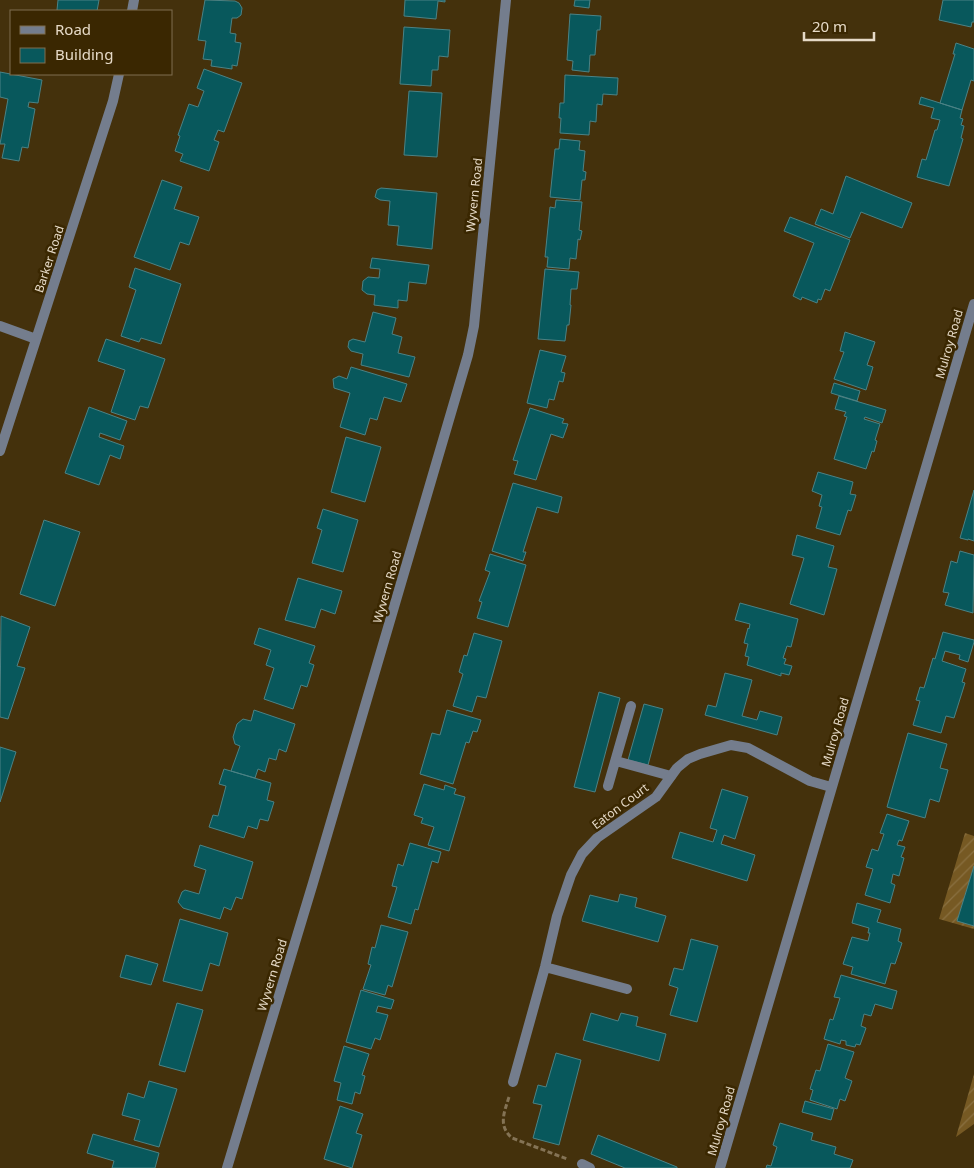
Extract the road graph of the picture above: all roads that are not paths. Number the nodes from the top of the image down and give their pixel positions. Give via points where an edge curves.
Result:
1 (506, 0) edge
2 (119, 75) edge
3 (974, 304) edge
4 (0, 326) edge
5 (36, 339) junction
6 (0, 451) edge
7 (631, 706) dead end
8 (616, 761) junction
9 (671, 776) junction
10 (608, 786) dead end
11 (831, 787) junction
12 (545, 967) junction
13 (627, 989) dead end
14 (513, 1082) road end
15 (227, 1168) edge
16 (720, 1168) edge

1 - 15 street, Wyvern Road via 474,326 468,356
2 - 5 street, Barker Road
3 - 11 street, Mulroy Road
4 - 5 street
5 - 6 street, Barker Road
7 - 8 street
8 - 9 street
8 - 10 street
9 - 11 street, Eaton Court via 688,759 730,745 748,748 810,781
9 - 12 street, Eaton Court via 656,797 597,838 582,854 557,916
11 - 16 street, Mulroy Road
12 - 13 street
12 - 14 street, Eaton Court

